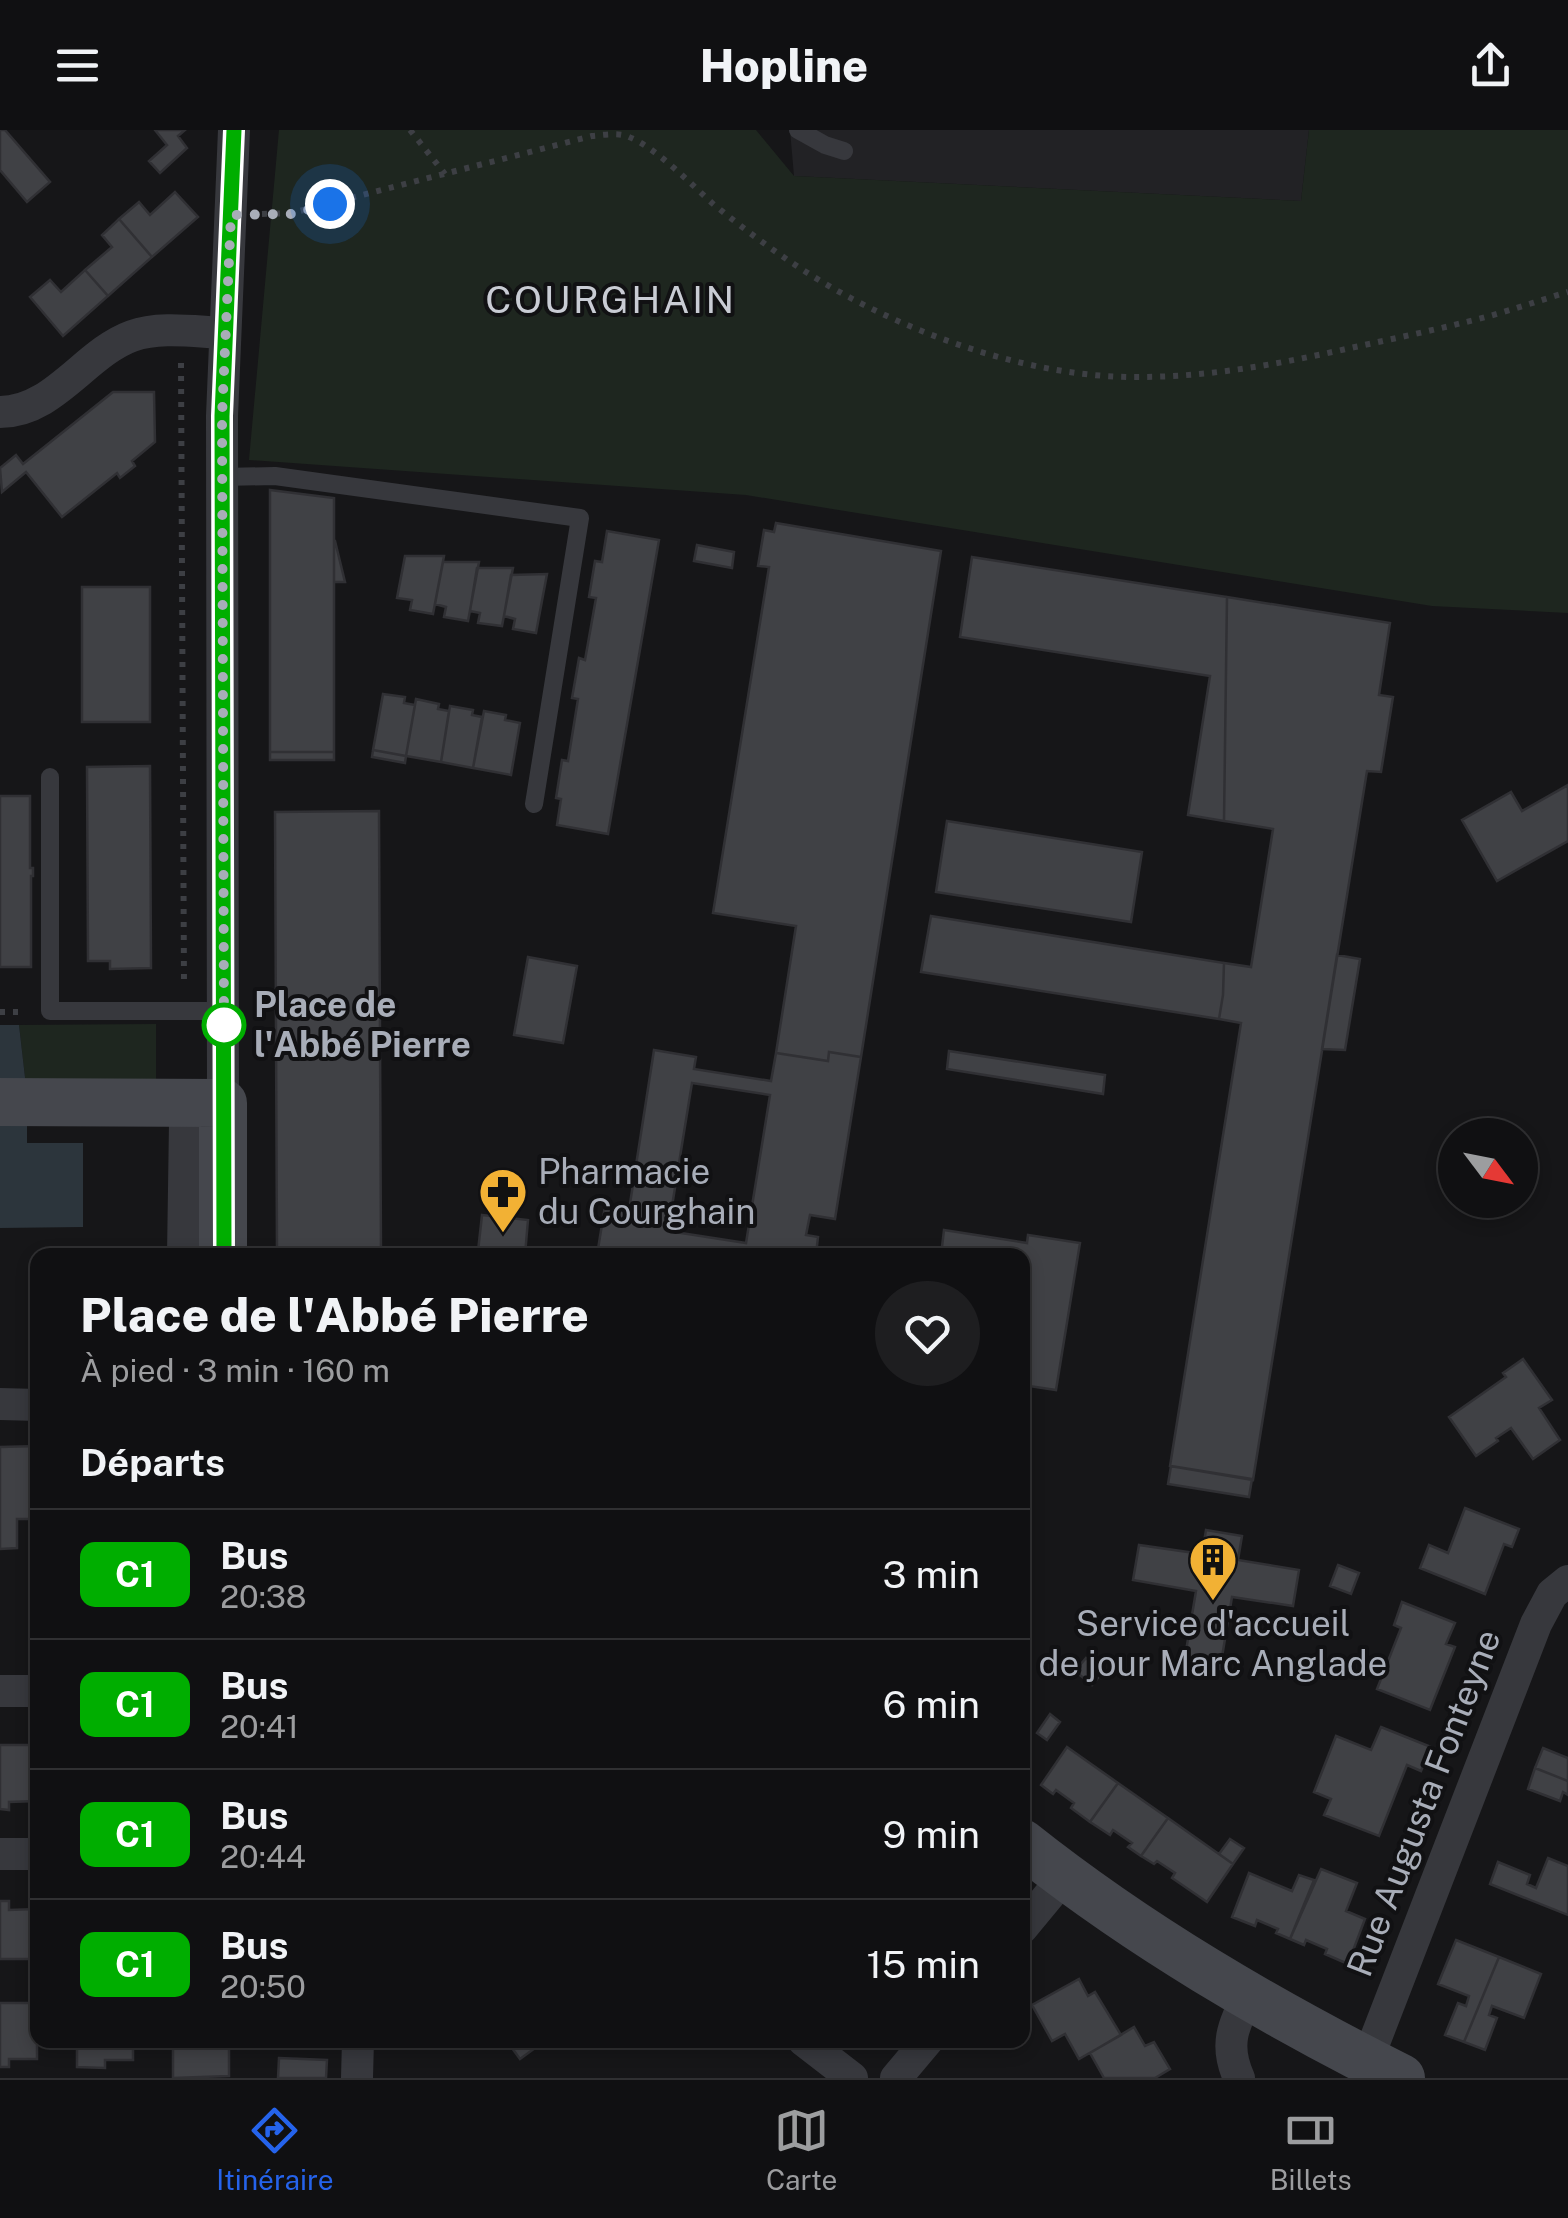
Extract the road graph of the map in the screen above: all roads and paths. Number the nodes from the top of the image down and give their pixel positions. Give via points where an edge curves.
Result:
1 (234, 130) edge
2 (410, 130) edge
3 (798, 130) edge
4 (844, 150) dead end
5 (446, 174) junction
6 (231, 215) junction
7 (1568, 292) edge
8 (180, 332) junction
9 (225, 333) junction
10 (1, 414) edge
11 (222, 476) junction
12 (50, 777) dead end
13 (534, 804) dead end
14 (184, 1011) junction
15 (224, 1011) junction
16 (0, 1102) edge
17 (204, 1113) junction
18 (184, 1248) edge
19 (223, 1248) edge
20 (0, 1404) edge
21 (30, 1404) edge
22 (1568, 1580) edge
23 (0, 1691) edge
24 (30, 1691) edge
25 (1030, 1849) edge
26 (0, 1854) edge
27 (30, 1854) edge
28 (1065, 1876) junction
29 (1030, 1918) edge
30 (1248, 1996) junction
31 (358, 2048) edge
32 (813, 2048) edge
33 (921, 2048) edge
34 (1384, 2070) edge
35 (357, 2078) edge
36 (852, 2078) edge
37 (896, 2078) edge
38 (1239, 2078) edge

1 - 6 street
2 - 5 path
3 - 4 lane
5 - 6 path via 292,214
5 - 7 path via 592,136 629,137 761,242 836,291 928,333 1021,364 1071,372 1136,377 1272,365 1469,322
6 - 9 street
8 - 9 street
8 - 10 street via 130,337 37,402
8 - 14 path
9 - 11 street
11 - 13 lane via 275,476 580,518
11 - 15 street
12 - 14 lane via 50,1011
14 - 15 lane
15 - 17 street
16 - 17 street
17 - 18 street
17 - 19 street
20 - 21 street
22 - 34 street, Rue Augusta Fonteyne via 1536,1624
23 - 24 street
25 - 28 street
26 - 27 street
28 - 29 street
28 - 30 street
30 - 34 street
30 - 38 street via 1232,2036
31 - 35 street
32 - 36 street
33 - 37 street

